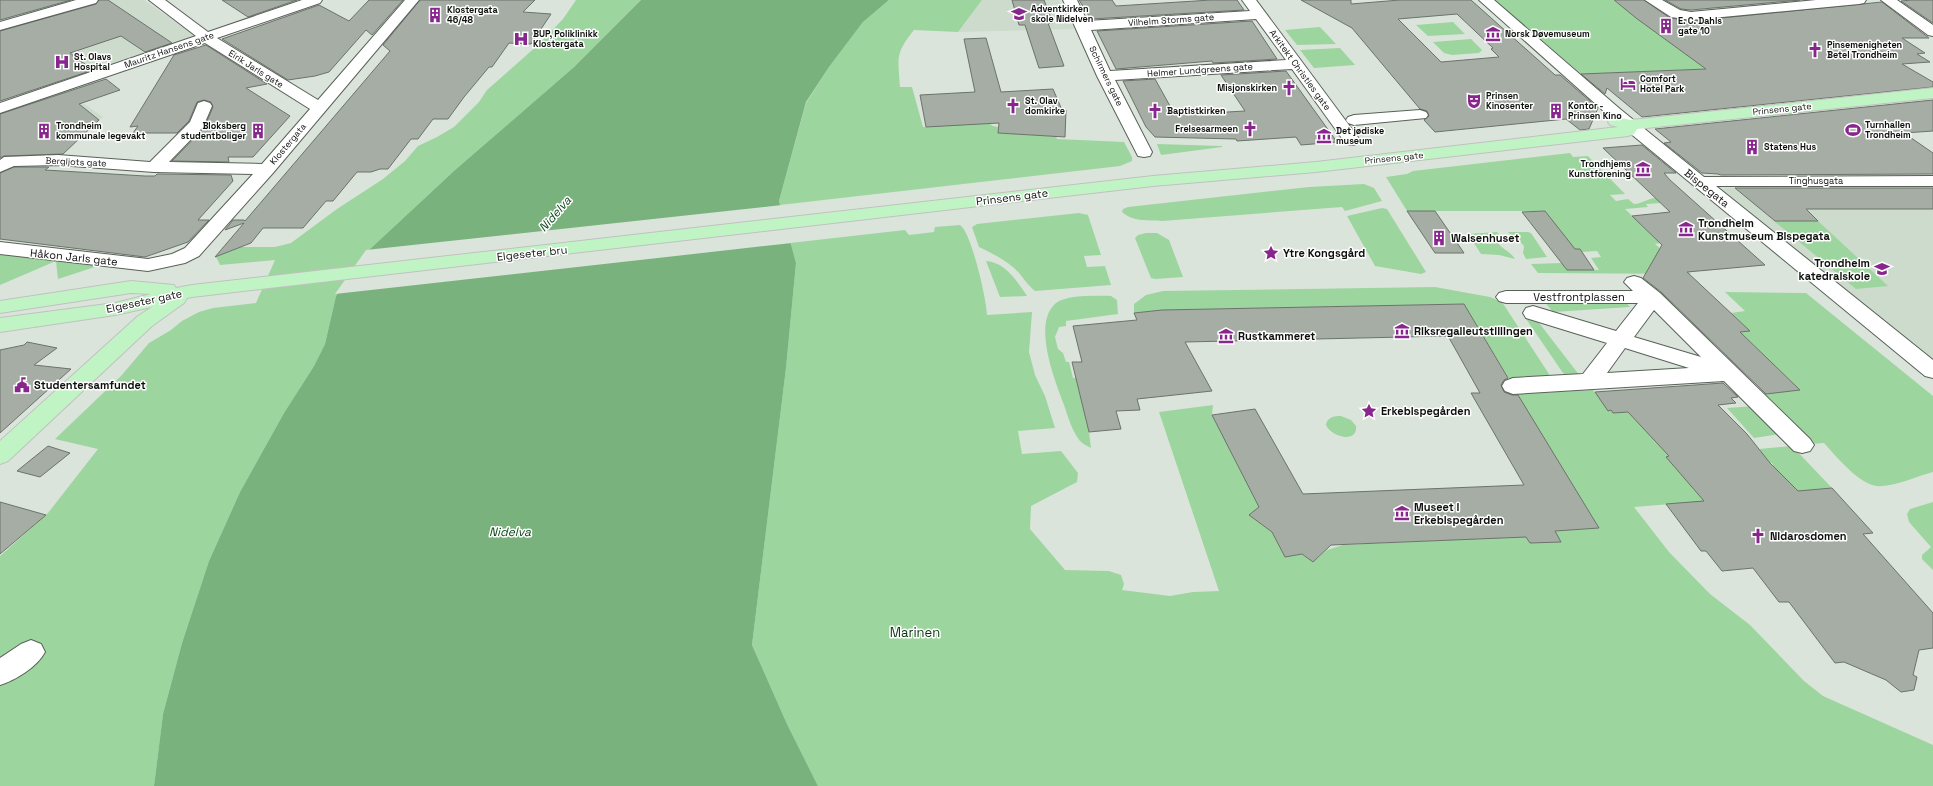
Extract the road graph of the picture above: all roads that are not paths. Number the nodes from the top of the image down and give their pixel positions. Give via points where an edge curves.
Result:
1 (91, 0) edge
2 (156, 0) edge
3 (315, 0) edge
4 (412, 0) edge
5 (1070, 0) edge
6 (1249, 0) edge
7 (1486, 0) edge
8 (1652, 0) edge
9 (1859, 0) edge
10 (1888, 0) edge
11 (1260, 15) junction
12 (0, 26) edge
13 (1082, 26) junction
14 (1933, 32) edge
15 (207, 37) junction
16 (1295, 64) junction
17 (1105, 76) junction
18 (1933, 93) edge
19 (204, 106) dead end
20 (0, 108) edge
21 (319, 108) junction
22 (1420, 115) dead end
23 (1354, 120) dead end
24 (1631, 125) junction
25 (1352, 140) dead end
26 (1144, 152) dead end
27 (0, 167) edge
28 (154, 167) junction
29 (267, 169) junction
30 (1933, 181) edge
31 (1700, 182) junction
32 (872, 214) joint
33 (0, 248) edge
34 (148, 265) joint
35 (1634, 282) dead end
36 (192, 291) junction
37 (1506, 297) dead end
38 (1653, 297) junction
39 (0, 307) edge
40 (1533, 313) dead end
41 (0, 325) edge
42 (1620, 340) junction
43 (1933, 371) edge
44 (1729, 373) junction
45 (1652, 378) junction
46 (1589, 382) junction
47 (1513, 386) dead end
48 (1802, 445) dead end
49 (0, 455) edge
50 (31, 652) dead end
51 (0, 673) edge

1 - 12 street
2 - 15 street, Eirik Jarls gate
3 - 15 street, Mauritz Hansens gate
4 - 21 street, Klostergata
5 - 13 street, Schirmers gate
6 - 11 street, Arkitekt Christies gate
7 - 24 street, Bispegata
8 - 9 street via 1676,14 1691,16
10 - 14 street
11 - 13 street, Vilhelm Storms gate
11 - 16 street, Arkitekt Christies gate
13 - 17 street, Schirmers gate
15 - 20 street, Mauritz Hansens gate
15 - 21 street, Eirik Jarls gate
16 - 17 street, Helmer Lundgreens gate
16 - 25 street, Arkitekt Christies gate
17 - 26 street, Schirmers gate
18 - 24 main road, Prinsens gate
19 - 28 street via 197,124
21 - 29 street, Klostergata
22 - 23 street via 1386,113
24 - 31 street, Bispegata
24 - 32 main road, Prinsens gate via 1628,131 1316,167 1153,181
27 - 28 street, Bergljots gate via 10,161 58,160
28 - 29 street, Bergljots gate
29 - 34 street, Klostergata via 192,252 178,259
30 - 31 street, Tinghusgata
31 - 43 street, Bispegata
32 - 36 main road, Elgeseter bru
33 - 34 street, Håkon Jarls gate
35 - 38 street, Vestfrontplassen
36 - 39 main road, Elgeseter gate via 131,287
36 - 41 main road, Elgeseter gate via 115,309
36 - 49 main road via 166,304 145,321
37 - 38 street, Vestfrontplassen
38 - 42 street
38 - 44 street, Vestfrontplassen
40 - 42 street, Vestfrontplassen
42 - 44 street, Vestfrontplassen
42 - 45 street
42 - 46 street
44 - 45 street
44 - 48 street, Vestfrontplassen
45 - 46 street
46 - 47 street
50 - 51 street

